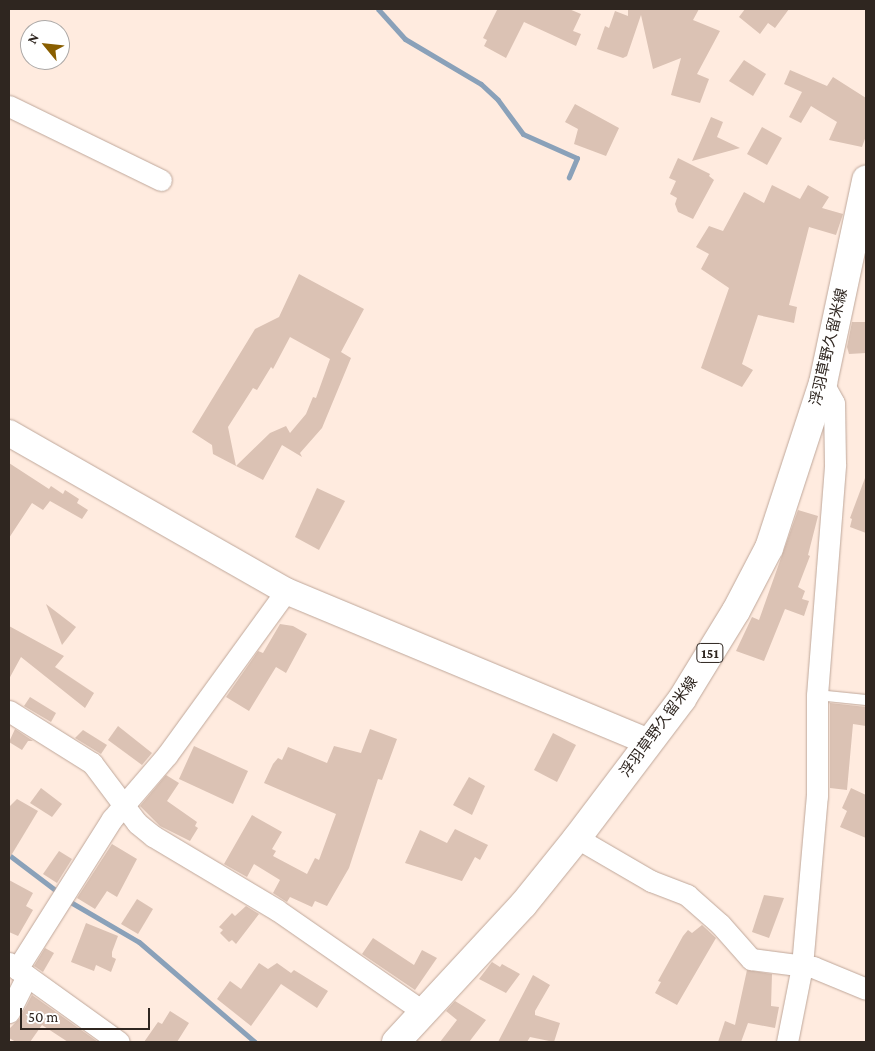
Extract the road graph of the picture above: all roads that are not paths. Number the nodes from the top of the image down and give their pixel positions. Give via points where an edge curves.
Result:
1 (9, 106) edge
2 (161, 180) dead end
3 (866, 180) edge
4 (823, 383) junction
5 (9, 433) edge
6 (286, 591) junction
7 (817, 695) junction
8 (866, 700) edge
9 (9, 711) edge
10 (649, 742) junction
11 (123, 805) junction
12 (577, 838) junction
13 (802, 966) junction
14 (18, 969) edge
15 (866, 989) edge
16 (9, 1012) edge
17 (424, 1012) junction
18 (118, 1042) edge
19 (396, 1042) edge
20 (787, 1042) edge

1 - 2 street
3 - 4 main road, 浮羽草野久留米線 / 151
4 - 7 street via 834,403 834,464
4 - 10 main road, 浮羽草野久留米線 / 151 via 769,548 682,699
5 - 6 street
6 - 10 street via 360,625
6 - 11 street via 167,755
7 - 8 lane
7 - 13 street via 817,796
9 - 11 street via 92,763
10 - 12 main road, 浮羽草野久留米線 / 151
11 - 14 street
11 - 17 street via 153,836 277,910
12 - 13 street via 651,881 687,895 720,924 751,959
12 - 17 main road, 浮羽草野久留米線 / 151 via 523,905
13 - 15 street via 813,967
13 - 20 street
14 - 16 street
14 - 18 street
17 - 19 main road, 浮羽草野久留米線 / 151

